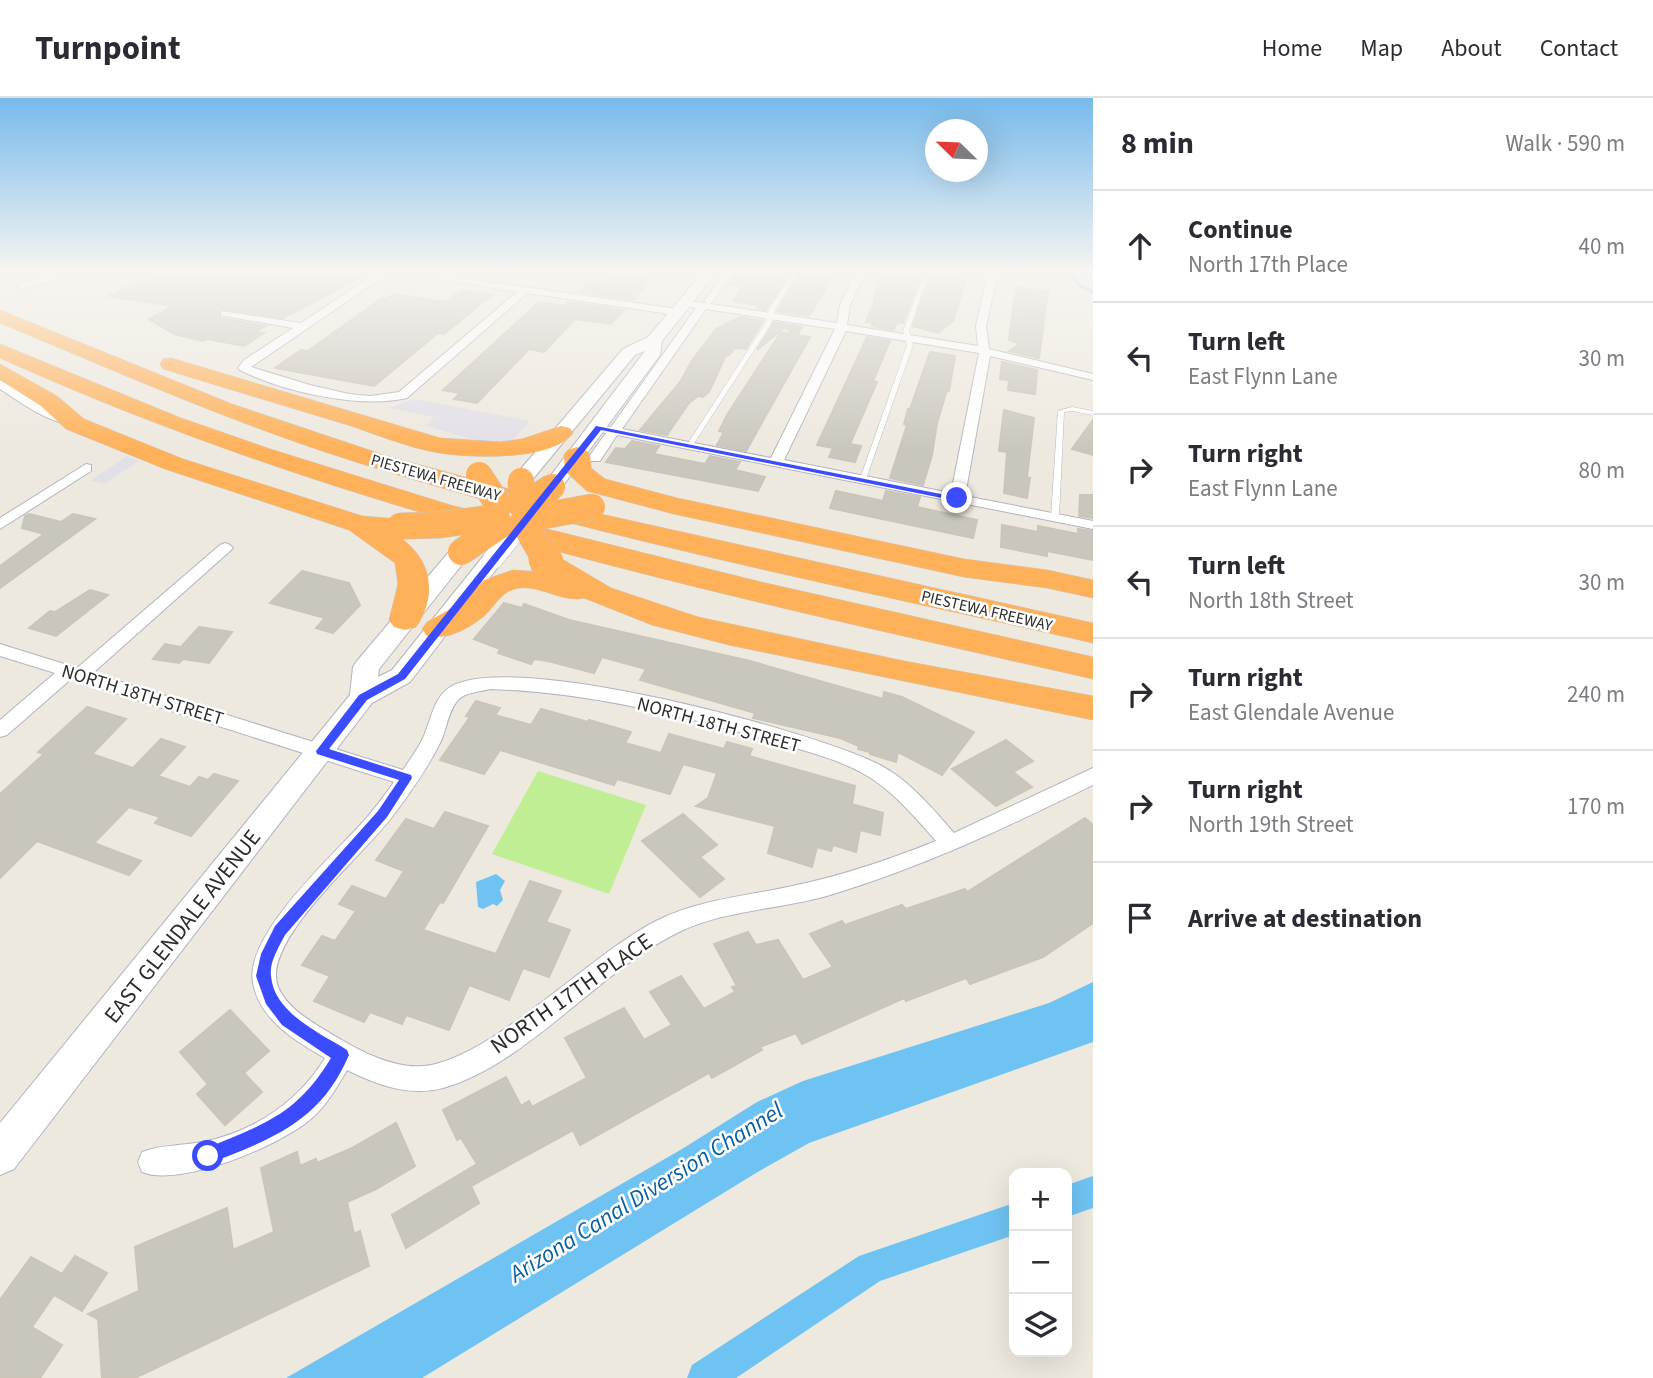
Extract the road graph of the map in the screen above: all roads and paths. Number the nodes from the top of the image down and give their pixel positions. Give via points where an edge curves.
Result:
1 (38, 332) edge
2 (82, 332) edge
3 (294, 332) edge
4 (477, 332) edge
5 (661, 332) edge
6 (683, 332) edge
7 (763, 332) edge
8 (839, 332) edge
9 (866, 332) edge
10 (906, 332) edge
11 (982, 332) edge
12 (908, 338) junction
13 (654, 340) junction
14 (0, 349) edge
15 (984, 351) junction
16 (0, 371) edge
17 (1093, 377) edge
18 (0, 384) edge
19 (1093, 412) edge
20 (75, 424) junction
21 (606, 429) junction
22 (561, 433) junction
23 (437, 445) junction
24 (691, 445) junction
25 (586, 456) junction
26 (776, 462) junction
27 (86, 468) dead end
28 (863, 479) junction
29 (552, 487) joint
30 (957, 498) junction
31 (674, 506) junction
32 (511, 512) junction
33 (1055, 517) junction
34 (359, 524) junction
35 (0, 525) edge
36 (1093, 525) edge
37 (225, 548) dead end
38 (461, 552) joint
39 (493, 559) joint
40 (964, 568) junction
41 (1093, 589) edge
42 (598, 594) junction
43 (1093, 603) edge
44 (405, 620) junction
45 (438, 629) junction
46 (1093, 633) edge
47 (0, 650) edge
48 (1093, 668) edge
49 (75, 673) junction
50 (457, 691) joint
51 (363, 698) junction
52 (1093, 708) edge
53 (0, 730) edge
54 (321, 751) junction
55 (1093, 776) edge
56 (406, 778) junction
57 (950, 843) junction
58 (341, 1055) junction
59 (0, 1155) edge
60 (152, 1162) dead end

1 - 46 highway, PIESTEWA FREEWAY via 213,405 378,461 601,522
2 - 23 highway via 199,374
3 - 4 street via 244,368 373,401 404,395
5 - 13 main road
6 - 21 street
7 - 24 lane
8 - 26 street
9 - 12 street
10 - 12 lane
11 - 15 street
12 - 15 street
12 - 28 lane via 910,345
13 - 21 main road via 652,355
13 - 22 main road via 629,352
14 - 48 highway, PIESTEWA FREEWAY via 201,434 451,513 620,558
15 - 17 street
15 - 30 street
16 - 20 highway via 49,401
18 - 20 street
19 - 33 lane via 1061,411
20 - 34 highway via 174,464
21 - 24 street
21 - 25 main road
22 - 23 highway via 506,450
22 - 32 main road
23 - 32 highway, bridge via 479,475
24 - 26 street
25 - 29 main road
25 - 31 highway via 578,471 596,485
26 - 28 street
27 - 35 street
28 - 30 street
29 - 32 highway, bridge
30 - 33 street
31 - 32 highway, bridge
31 - 40 highway
32 - 34 highway, bridge via 440,525
32 - 38 highway, bridge
32 - 39 highway, bridge
32 - 42 highway, bridge via 547,562
33 - 36 street
34 - 44 highway via 410,562 416,581
37 - 49 street
38 - 44 main road, EAST GLENDALE AVENUE
39 - 45 main road, EAST GLENDALE AVENUE
40 - 41 highway
40 - 43 highway
42 - 45 highway via 513,579 495,586 472,610
42 - 52 highway via 700,628 923,677
44 - 51 main road, EAST GLENDALE AVENUE via 366,667
45 - 51 main road, EAST GLENDALE AVENUE via 401,676
47 - 49 street, NORTH 18TH STREET
49 - 53 street
49 - 54 street, NORTH 18TH STREET
50 - 56 street, NORTH 17TH PLACE via 444,705 433,739
50 - 57 street, NORTH 18TH STREET via 498,684 561,687 639,701 760,732 865,765 912,799
51 - 54 main road, EAST GLENDALE AVENUE
54 - 56 street, NORTH 18TH STREET
54 - 59 main road, EAST GLENDALE AVENUE
55 - 57 street, NORTH 17TH PLACE
56 - 58 street, NORTH 17TH PLACE via 382,814 280,931 268,954 263,976 271,999 288,1020
57 - 58 street, NORTH 17TH PLACE via 881,871 663,928 615,958 509,1039 457,1069 425,1079 393,1074
58 - 60 street via 303,1108 272,1130 208,1156

